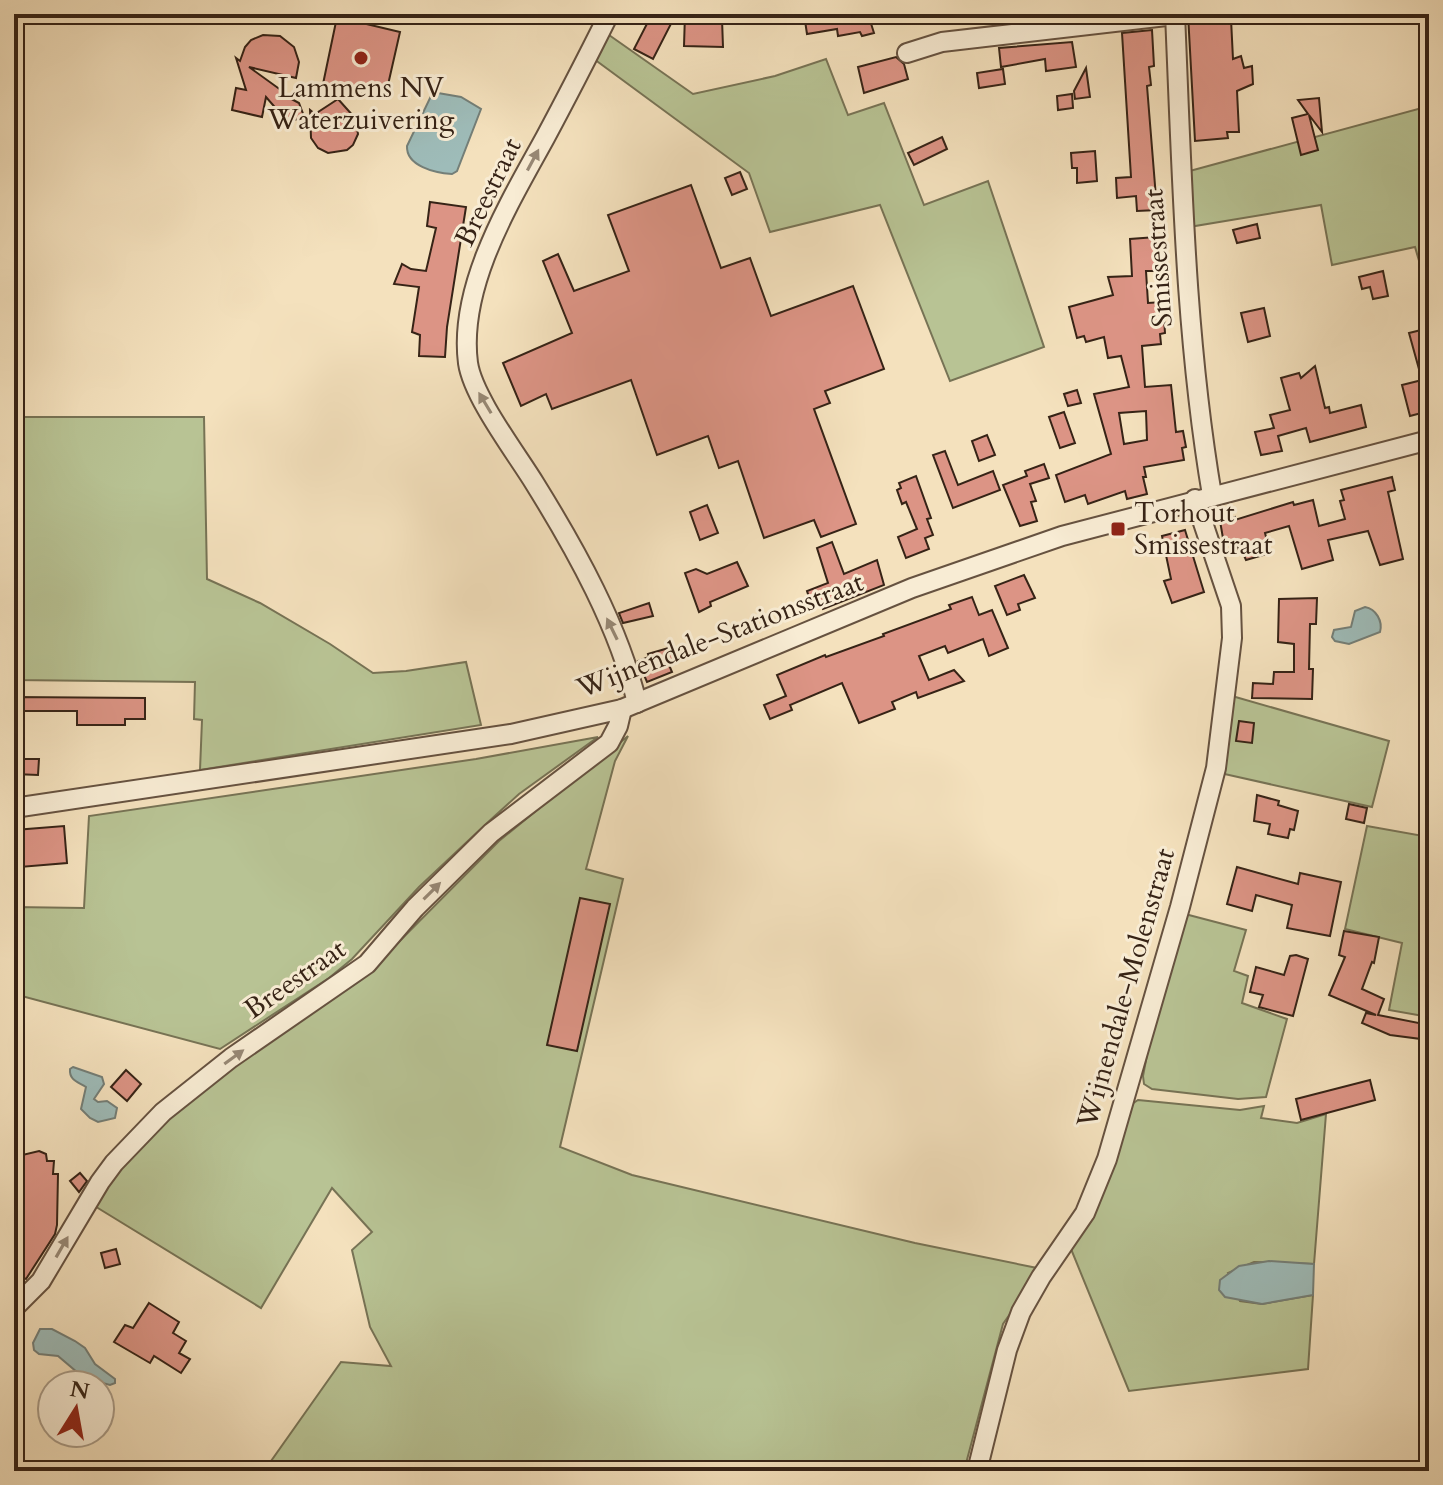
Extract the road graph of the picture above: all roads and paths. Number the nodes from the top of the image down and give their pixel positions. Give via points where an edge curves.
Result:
1 (609, 14) edge
2 (1175, 15) edge
3 (907, 53) dead end
4 (1429, 440) edge
5 (1204, 497) junction
6 (630, 706) junction
7 (14, 808) edge
8 (14, 1308) edge
9 (977, 1471) edge

6 -> 1 street, Breestraat via 628,666 587,579 472,379 467,346 476,288 495,231
2 - 3 street, Smissestraat via 942,42
2 - 5 street, Smissestraat via 1180,166
4 - 5 street, Wijnendale-Stationsstraat
5 - 6 street, Wijnendale-Stationsstraat via 1062,536 912,588
5 - 9 street, Wijnendale-Molenstraat via 1231,606 1216,768 1107,1159 1085,1213 1021,1312
6 - 7 street, Wijnendale-Stationsstraat via 511,734
8 -> 6 street, Breestraat via 41,1281 100,1182 143,1131 231,1058 367,964 491,833 609,743

